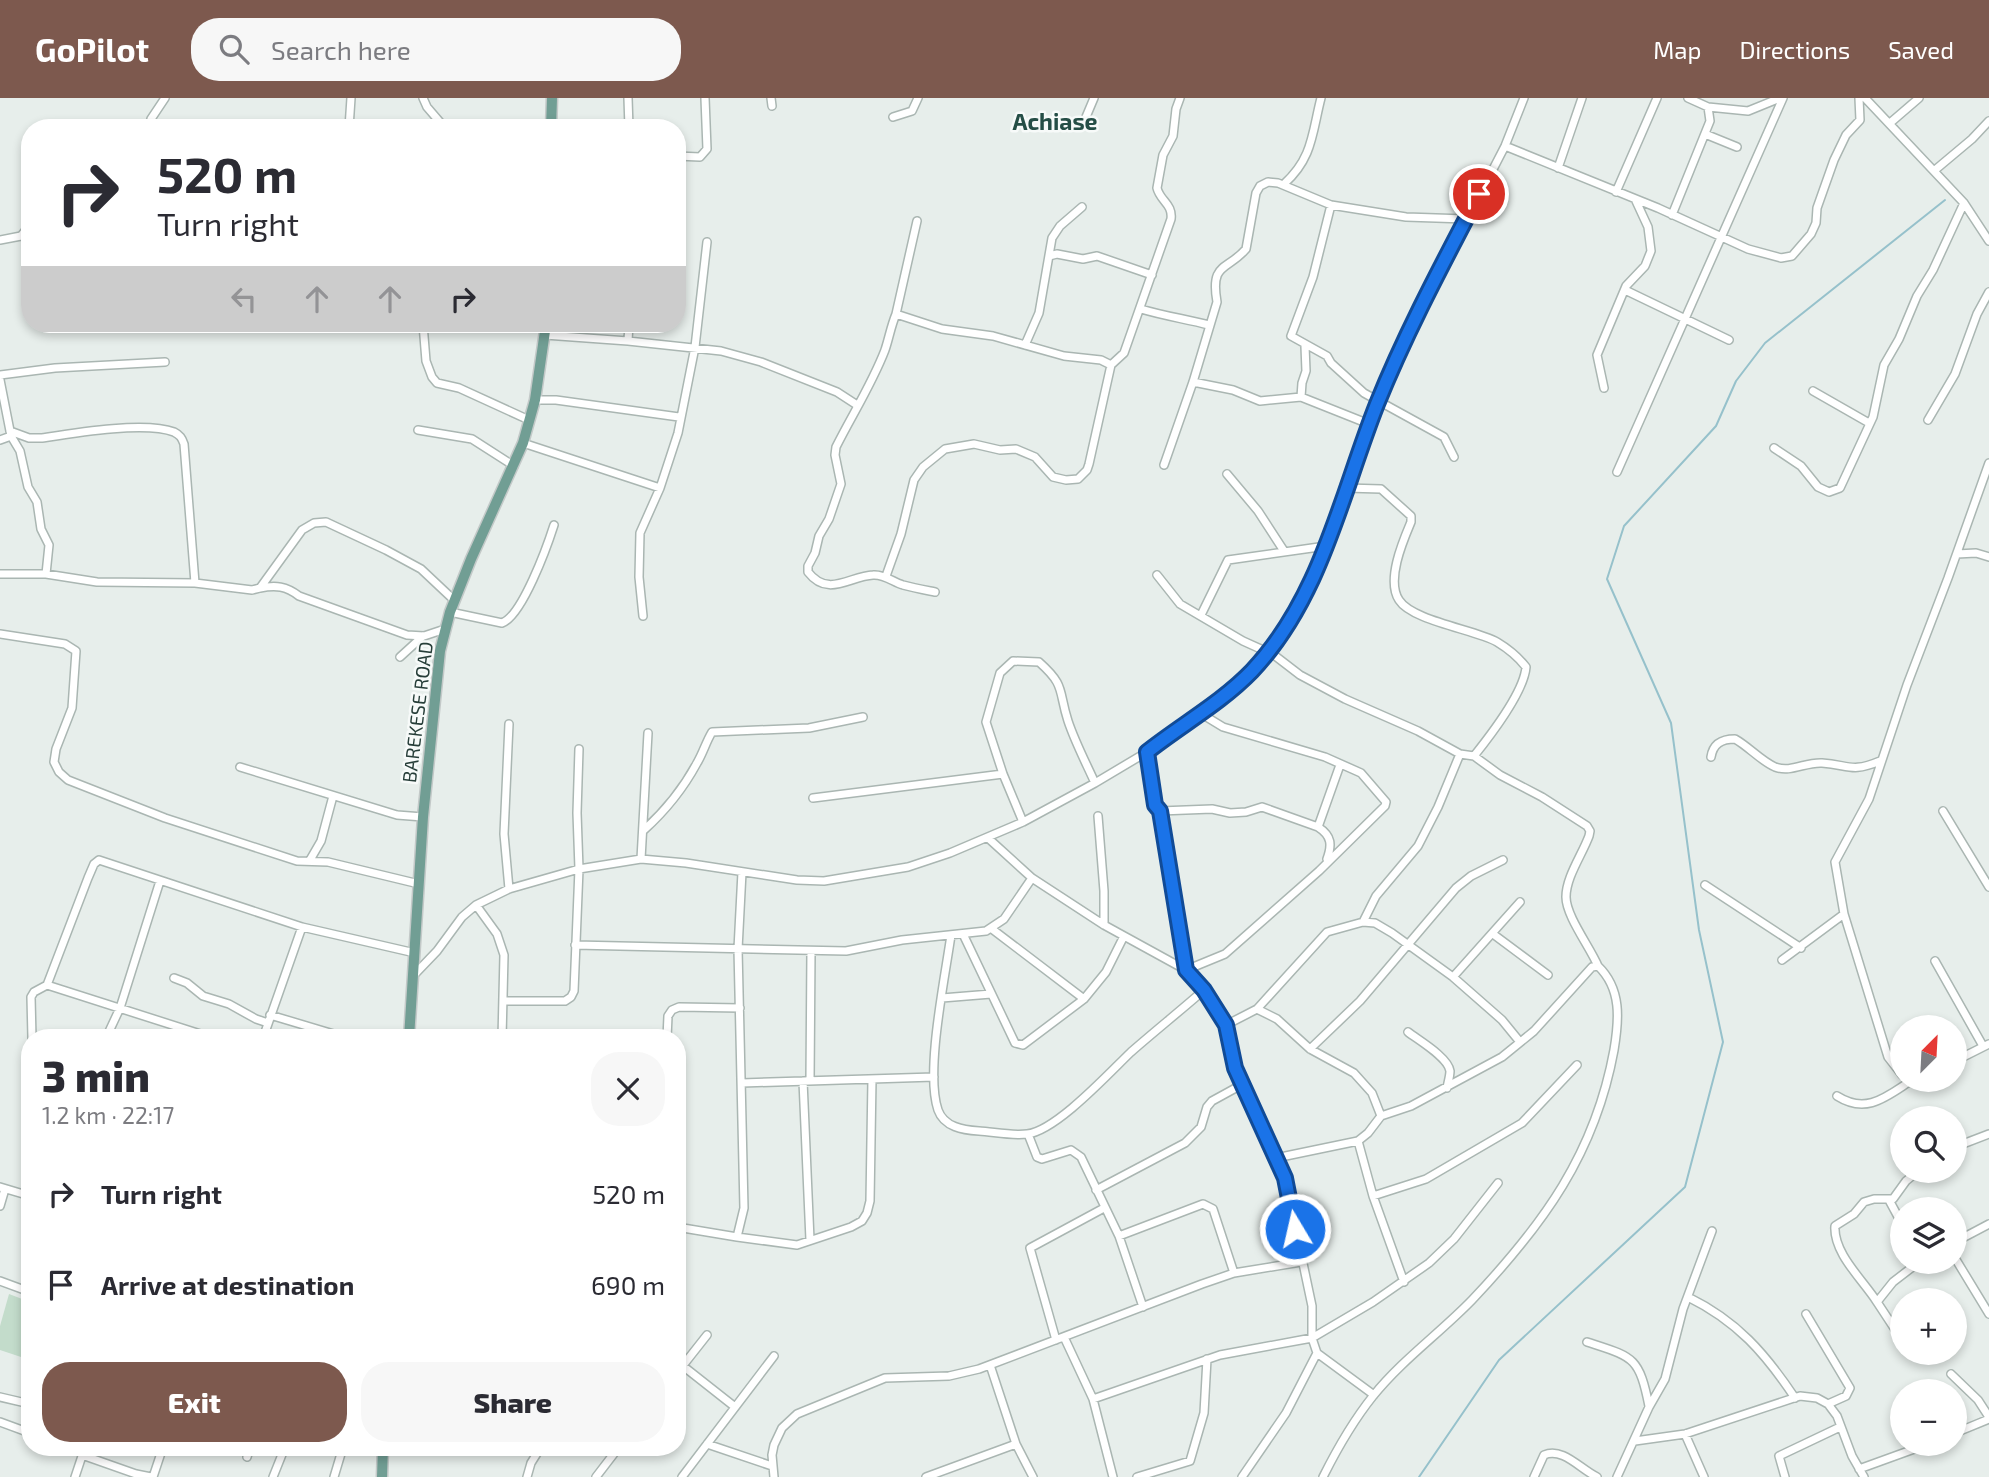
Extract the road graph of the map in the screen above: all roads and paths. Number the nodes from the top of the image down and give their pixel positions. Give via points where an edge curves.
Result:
1 (165, 98) edge
2 (351, 98) edge
3 (423, 98) edge
4 (552, 98) edge
5 (628, 98) edge
6 (705, 98) edge
7 (918, 98) edge
8 (1094, 98) edge
9 (1180, 98) edge
10 (1321, 98) edge
11 (1524, 98) edge
12 (1582, 98) edge
13 (1657, 98) edge
14 (1688, 98) edge
15 (1782, 98) edge
16 (1862, 98) edge
17 (1919, 98) edge
18 (1708, 107) junction
19 (893, 117) dead end
20 (1086, 117) dead end
21 (151, 119) edge
22 (350, 119) edge
23 (437, 119) edge
24 (551, 119) edge
25 (629, 119) edge
26 (1989, 121) edge
27 (1890, 123) junction
28 (1705, 134) junction
29 (1505, 146) junction
30 (1737, 148) dead end
31 (686, 156) edge
32 (1558, 168) junction
33 (1935, 170) junction
34 (1284, 184) junction
35 (1616, 191) junction
36 (1635, 200) junction
37 (1964, 202) junction
38 (1331, 205) junction
39 (1082, 207) dead end
40 (1672, 215) junction
41 (1466, 219) junction
42 (917, 221) dead end
43 (1987, 228) edge
44 (21, 238) edge
45 (1722, 238) junction
46 (0, 240) edge
47 (1989, 241) edge
48 (707, 242) dead end
49 (1049, 256) junction
50 (1152, 275) junction
51 (1625, 290) junction
52 (1989, 292) edge
53 (1141, 309) junction
54 (896, 314) junction
55 (1687, 318) junction
56 (1209, 325) junction
57 (424, 333) edge
58 (628, 333) edge
59 (545, 335) joint
60 (1729, 340) dead end
61 (628, 341) junction
62 (1025, 345) junction
63 (1305, 346) junction
64 (695, 347) junction
65 (165, 362) dead end
66 (1111, 365) junction
67 (0, 377) edge
68 (1193, 382) junction
69 (1604, 388) dead end
70 (1813, 391) dead end
71 (1301, 397) junction
72 (535, 400) junction
73 (1378, 402) junction
74 (857, 405) junction
75 (679, 417) junction
76 (529, 420) junction
77 (1928, 420) dead end
78 (1869, 423) junction
79 (1369, 424) junction
80 (418, 430) dead end
81 (10, 434) junction
82 (0, 440) edge
83 (523, 443) junction
84 (1774, 448) dead end
85 (1454, 457) dead end
86 (1989, 463) edge
87 (1164, 465) dead end
88 (514, 466) junction
89 (1617, 472) dead end
90 (1227, 474) dead end
91 (660, 488) junction
92 (1346, 488) junction
93 (554, 525) dead end
94 (1326, 546) junction
95 (1284, 551) junction
96 (1957, 554) junction
97 (1989, 557) edge
98 (0, 574) edge
99 (46, 574) junction
100 (1157, 575) dead end
101 (886, 576) junction
102 (195, 583) junction
103 (260, 588) junction
104 (935, 592) dead end
105 (455, 601) junction
106 (450, 612) junction
107 (1201, 615) junction
108 (643, 616) dead end
109 (445, 629) junction
110 (0, 634) edge
111 (424, 636) junction
112 (1267, 653) junction
113 (400, 657) dead end
114 (1200, 713) junction
115 (863, 717) dead end
116 (509, 724) dead end
117 (648, 733) dead end
118 (579, 749) dead end
119 (1147, 752) junction
120 (1460, 754) junction
121 (1474, 756) junction
122 (1711, 757) dead end
123 (1880, 761) junction
124 (1340, 765) junction
125 (240, 767) dead end
126 (1003, 774) junction
127 (1095, 783) junction
128 (333, 796) junction
129 (813, 798) dead end
130 (1160, 811) junction
131 (1943, 811) dead end
132 (1098, 816) dead end
133 (423, 817) junction
134 (1023, 822) junction
135 (1318, 827) junction
136 (643, 830) junction
137 (988, 838) junction
138 (641, 859) junction
139 (310, 860) junction
140 (1503, 860) dead end
141 (1325, 863) junction
142 (579, 869) junction
143 (741, 872) junction
144 (1032, 878) junction
145 (160, 881) junction
146 (419, 884) junction
147 (1705, 885) dead end
148 (1989, 887) edge
149 (509, 889) junction
150 (1520, 902) dead end
151 (476, 905) junction
152 (1844, 914) junction
153 (1363, 922) junction
154 (1104, 925) junction
155 (302, 927) junction
156 (992, 929) junction
157 (963, 934) junction
158 (1493, 934) junction
159 (951, 935) junction
160 (1123, 937) junction
161 (1407, 944) junction
162 (575, 945) junction
163 (1801, 948) junction
164 (738, 949) junction
165 (811, 951) junction
166 (415, 953) junction
167 (1782, 960) dead end
168 (1935, 961) dead end
169 (1598, 967) junction
170 (1186, 970) junction
171 (1548, 975) dead end
172 (413, 976) junction
173 (1452, 977) junction
174 (174, 978) dead end
175 (47, 985) junction
176 (1204, 990) junction
177 (992, 994) junction
178 (942, 998) junction
179 (1084, 999) junction
180 (504, 1001) junction
181 (740, 1007) junction
182 (120, 1008) junction
183 (1257, 1009) junction
184 (269, 1019) junction
185 (1226, 1025) junction
186 (32, 1029) edge
187 (110, 1029) edge
188 (174, 1029) edge
189 (266, 1029) edge
190 (310, 1029) edge
191 (410, 1029) edge
192 (502, 1029) edge
193 (667, 1029) edge
194 (1408, 1032) dead end
195 (1520, 1042) junction
196 (1986, 1045) edge
197 (1310, 1049) junction
198 (1967, 1055) edge
199 (1890, 1059) edge
200 (1577, 1065) dead end
201 (934, 1077) junction
202 (872, 1079) junction
203 (806, 1081) junction
204 (741, 1083) junction
205 (1243, 1084) junction
206 (1447, 1088) junction
207 (1894, 1092) edge
208 (1838, 1096) dead end
209 (1381, 1115) junction
210 (1028, 1134) junction
211 (1989, 1134) edge
212 (1357, 1141) junction
213 (1967, 1142) edge
214 (1276, 1158) junction
215 (1498, 1182) dead end
216 (1905, 1183) edge
217 (3, 1188) edge
218 (1096, 1190) junction
219 (21, 1193) edge
220 (1373, 1196) junction
221 (1889, 1200) joint
222 (0, 1206) edge
223 (1104, 1208) junction
224 (1989, 1224) edge
225 (686, 1228) edge
226 (1712, 1231) dead end
227 (1119, 1236) junction
228 (1967, 1236) edge
229 (737, 1237) junction
230 (810, 1240) junction
231 (1301, 1262) junction
232 (1234, 1273) junction
233 (1903, 1274) edge
234 (1965, 1274) edge
235 (0, 1281) edge
236 (1404, 1282) junction
237 (21, 1289) edge
238 (1688, 1297) junction
239 (1877, 1302) junction
240 (1143, 1307) junction
241 (1805, 1314) dead end
242 (1989, 1314) edge
243 (1890, 1322) edge
244 (707, 1335) dead end
245 (1065, 1337) junction
246 (1312, 1338) junction
247 (1056, 1340) junction
248 (1587, 1342) dead end
249 (1317, 1353) junction
250 (774, 1356) dead end
251 (1207, 1359) junction
252 (686, 1362) edge
253 (990, 1365) junction
254 (686, 1368) edge
255 (1951, 1374) dead end
256 (1374, 1395) junction
257 (0, 1397) edge
258 (1795, 1398) junction
259 (1093, 1399) junction
260 (21, 1402) edge
261 (1828, 1404) junction
262 (1649, 1407) junction
263 (735, 1408) junction
264 (1989, 1418) edge
265 (0, 1422) edge
266 (1840, 1427) junction
267 (1967, 1428) edge
268 (21, 1430) edge
269 (1685, 1434) junction
270 (1634, 1441) junction
271 (707, 1444) junction
272 (1016, 1444) junction
273 (82, 1456) edge
274 (95, 1456) edge
275 (160, 1456) edge
276 (281, 1456) edge
277 (340, 1456) edge
278 (383, 1456) edge
279 (536, 1456) edge
280 (613, 1456) edge
281 (1894, 1456) edge
282 (772, 1466) junction
283 (1859, 1469) junction
284 (1618, 1476) edge
285 (75, 1477) edge
286 (152, 1477) edge
287 (273, 1477) edge
288 (334, 1477) edge
289 (382, 1477) edge
290 (527, 1477) edge
291 (596, 1477) edge
292 (682, 1477) edge
293 (774, 1477) edge
294 (926, 1477) edge
295 (1033, 1477) edge
296 (1113, 1477) edge
297 (1137, 1477) edge
298 (1242, 1477) edge
299 (1323, 1477) edge
300 (1534, 1477) edge
301 (1597, 1477) edge
302 (1628, 1477) edge
303 (1704, 1477) edge
304 (1785, 1477) edge
305 (1864, 1477) edge

1 - 21 street
2 - 22 street
3 - 23 street
4 - 24 main road
5 - 25 street
6 - 31 street via 707,149 700,157
7 - 19 street via 912,111
8 - 20 street
9 - 50 street via 1157,188 1169,204 1171,219
10 - 34 street via 1310,151
11 - 29 street
12 - 32 street
13 - 35 street
14 - 18 street
15 - 18 street via 1748,111
15 - 45 street
16 - 27 street
16 - 45 street via 1860,120 1846,135 1834,160 1816,223 1792,256 1766,255
17 - 27 street
18 - 28 street via 1710,121
26 - 33 street
27 - 33 street
28 - 30 street
28 - 40 street
29 - 32 street
29 - 41 street
32 - 35 street
33 - 37 street
34 - 38 street
34 - 56 street via 1268,182 1256,193 1246,248 1218,272 1217,302
35 - 36 street
36 - 40 street
36 - 51 street via 1648,227 1651,251
37 - 43 street
37 - 78 street via 1887,358
38 - 41 street via 1406,217
38 - 63 street via 1313,277 1291,333
39 - 49 street via 1060,226
40 - 45 street
41 - 73 street
42 - 54 street
43 - 47 street
44 - 46 street
45 - 55 street
48 - 64 street
49 - 50 street via 1097,256
49 - 62 street via 1039,313
50 - 53 street
51 - 55 street
51 - 69 street via 1597,355
52 - 77 street via 1955,374
53 - 56 street
53 - 66 street via 1124,353
54 - 62 street via 942,329
54 - 74 street via 885,349
55 - 60 street
55 - 89 street
56 - 68 street
57 - 76 street via 426,361 437,383 459,388
58 - 61 street
59 - 61 street
59 - 72 main road, BAREKESE ROAD
61 - 64 street
62 - 66 street
63 - 71 street
63 - 73 street via 1327,356
64 - 74 street via 761,362 837,392
64 - 75 street
65 - 67 street via 55,368
66 - 101 street via 1083,476 1053,477 1035,457 1016,449 974,444 945,449 914,480
67 - 81 street
68 - 71 street via 1260,401
68 - 87 street
70 - 78 street
71 - 79 street
72 - 75 street
72 - 76 main road, BAREKESE ROAD
73 - 79 street
73 - 85 street via 1444,437
74 - 101 street via 836,447 841,484 808,572 816,581 834,584 874,574
75 - 91 street
76 - 83 main road, BAREKESE ROAD
78 - 84 street via 1844,482 1835,492 1818,487 1801,466
79 - 92 street
80 - 88 street via 472,439
81 - 82 street
81 - 99 street via 20,451 49,545
81 - 102 street via 42,438 142,428 181,436
83 - 88 main road, BAREKESE ROAD
83 - 91 street
86 - 96 street
88 - 105 main road, BAREKESE ROAD
90 - 95 street
91 - 108 street via 640,533
92 - 94 street
92 - 121 street via 1381,489 1410,516 1395,585 1402,604 1497,642 1526,667 1495,729
93 - 106 street via 529,587 509,621
94 - 95 street
94 - 112 street via 1304,595
95 - 107 street via 1228,560
96 - 97 street
96 - 123 street
98 - 99 street
99 - 102 street via 97,582
100 - 107 street via 1180,604
101 - 104 street
102 - 103 street
103 - 105 street via 302,530 326,522 421,569
103 - 111 street via 289,589 407,635
105 - 106 main road, BAREKESE ROAD
106 - 109 main road, BAREKESE ROAD
107 - 112 street
109 - 111 street
109 - 133 main road, BAREKESE ROAD
110 - 139 street via 65,644 76,651 72,708 54,762 68,780 165,818 297,861
111 - 113 street
112 - 114 street
112 - 120 street via 1334,694
114 - 119 street
114 - 124 street via 1223,727
115 - 136 street via 809,729 712,732 681,790
116 - 149 street via 504,834
117 - 136 street
118 - 142 street
119 - 127 street
119 - 130 street via 1155,805
120 - 121 street
120 - 153 street via 1418,846 1376,896
121 - 169 street via 1590,831 1566,896 1568,909
122 - 123 street via 1720,742 1735,739 1773,766 1788,770 1822,763 1848,769
123 - 152 street via 1869,799 1835,862
124 - 135 street
124 - 141 street via 1361,774 1385,806
125 - 128 street
126 - 127 street via 986,717 1000,673 1013,661 1030,660 1055,677
126 - 129 street
126 - 134 street
127 - 134 street
128 - 133 street via 397,815
128 - 139 street via 321,841
130 - 135 street via 1230,813 1262,807
130 - 170 street
131 - 148 street
132 - 154 street
133 - 146 main road, BAREKESE ROAD
134 - 137 street
135 - 141 street via 1331,844
136 - 138 street
137 - 143 street via 908,867 824,881
137 - 144 street
138 - 142 street
138 - 143 street
139 - 146 street
140 - 161 street via 1456,888
141 - 170 street via 1225,954
142 - 149 street
142 - 162 street
143 - 164 street
144 - 154 street
144 - 156 street
145 - 155 street
145 - 175 street via 109,862 94,864
145 - 182 street
146 - 166 main road, BAREKESE ROAD
147 - 163 street
149 - 151 street
150 - 158 street
151 - 172 street
151 - 180 street via 501,943
152 - 163 street
152 - 199 street
153 - 161 street via 1375,923
153 - 183 street via 1327,932
154 - 160 street
155 - 166 street
155 - 184 street
156 - 157 street
156 - 179 street
157 - 159 street
157 - 177 street
158 - 171 street
158 - 173 street
159 - 165 street via 846,951
159 - 178 street
160 - 170 street
160 - 179 street via 1106,972
161 - 173 street
161 - 197 street via 1360,1001
162 - 164 street
162 - 180 street via 571,997 565,1001
163 - 167 street
164 - 165 street
164 - 181 street
165 - 203 street
166 - 172 main road, BAREKESE ROAD
168 - 196 street
169 - 195 street via 1592,967
169 - 256 street via 1611,981 1618,1028 1611,1068 1584,1149 1564,1184 1503,1265
170 - 176 street
172 - 191 main road, BAREKESE ROAD
173 - 195 street
174 - 184 street via 256,1019
175 - 182 street
175 - 186 street via 30,997
176 - 185 street
176 - 210 street via 1078,1102
177 - 178 street
177 - 179 street via 1019,1046
178 - 201 street
180 - 192 street
181 - 193 street via 679,1007 671,1010
181 - 204 street
182 - 187 street
182 - 188 street
183 - 185 street
183 - 197 street via 1277,1019
184 - 189 street
184 - 190 street
185 - 205 street
194 - 206 street via 1448,1065
195 - 206 street
196 - 198 street
197 - 209 street via 1354,1073 1372,1093
200 - 220 street via 1522,1123 1426,1179
201 - 202 street
201 - 210 street via 938,1109 951,1125
202 - 203 street
202 - 230 street via 867,1213 851,1227
203 - 204 street
203 - 230 street
204 - 229 street via 744,1208
205 - 214 street
205 - 218 street via 1212,1101 1201,1127 1185,1143
206 - 209 street
207 - 208 street via 1868,1104 1850,1104
209 - 212 street
210 - 218 street via 1042,1159 1076,1152
211 - 213 street
212 - 214 street
212 - 220 street
214 - 231 street via 1289,1193
215 - 236 street via 1454,1239
216 - 221 street
217 - 219 street
217 - 222 street
218 - 223 street
220 - 236 street
221 - 239 street via 1864,1202 1834,1230 1844,1260
223 - 227 street
223 - 247 street via 1030,1248
224 - 228 street
225 - 229 street
226 - 238 street
227 - 232 street via 1208,1205
227 - 240 street
229 - 230 street via 797,1245
231 - 232 street
231 - 246 street via 1312,1306
232 - 240 street
233 - 239 street
234 - 242 street
235 - 237 street
236 - 246 street
238 - 258 street via 1739,1329 1771,1362
238 - 262 street via 1665,1379
239 - 243 street
240 - 245 street
241 - 261 street via 1850,1388 1846,1396
244 - 252 street
245 - 247 street
245 - 259 street
246 - 249 street
246 - 251 street
247 - 253 street
248 - 262 street via 1618,1352 1638,1366
249 - 256 street
249 - 298 street via 1286,1413
250 - 263 street
251 - 259 street
251 - 297 street via 1204,1413 1190,1461
253 - 272 street
253 - 282 street via 949,1376 885,1377 828,1400 788,1420 774,1445
254 - 263 street
255 - 264 street
256 - 299 street
257 - 260 street
258 - 261 street via 1817,1398
258 - 269 street
259 - 296 street
261 - 266 street
262 - 270 street
263 - 271 street
264 - 267 street
265 - 268 street
266 - 283 street
266 - 304 street via 1779,1456
269 - 270 street
269 - 303 street
270 - 284 street
271 - 282 street
271 - 292 street
272 - 294 street
272 - 295 street
273 - 285 street
274 - 286 street
275 - 286 street
276 - 287 street
277 - 288 street
278 - 289 main road
279 - 290 street
280 - 291 street
281 - 283 street
282 - 293 street
283 - 305 street
284 - 302 street
300 - 301 street via 1544,1455 1551,1452

